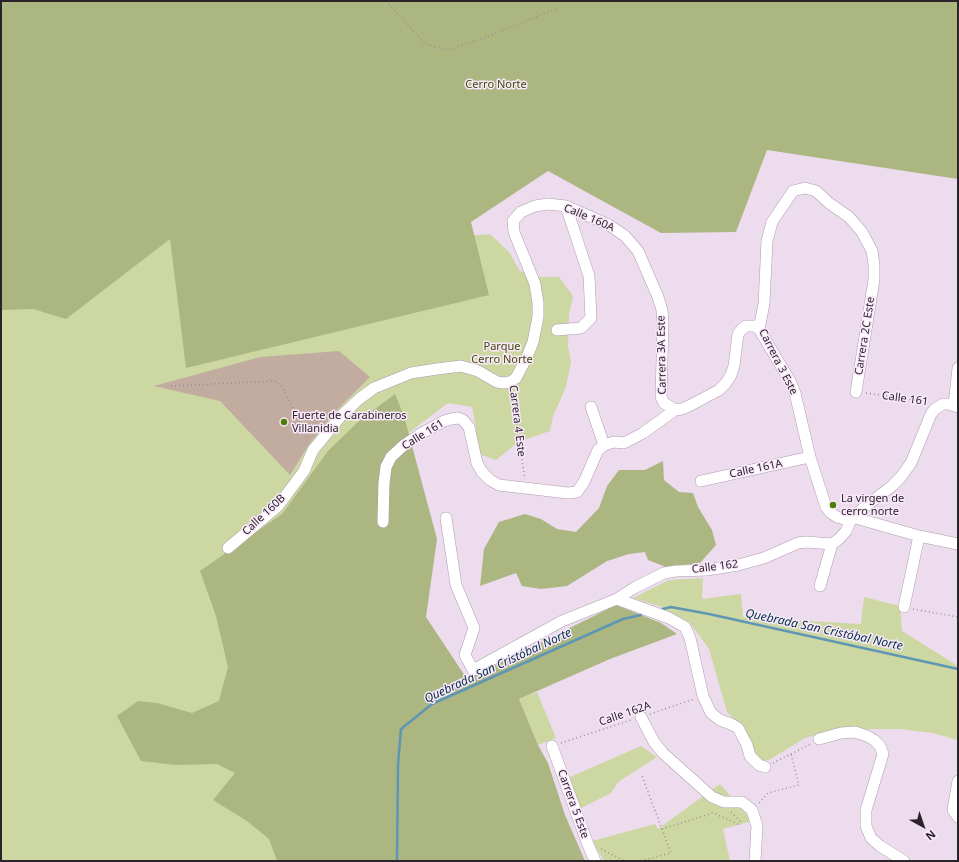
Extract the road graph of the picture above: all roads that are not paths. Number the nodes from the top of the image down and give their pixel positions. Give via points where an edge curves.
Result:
1 (566, 206) junction
2 (512, 221) joint
3 (638, 252) joint
4 (874, 280) joint
5 (759, 328) junction
6 (557, 330) dead end
7 (958, 368) edge
8 (510, 382) joint
9 (856, 392) road end
10 (952, 406) edge
11 (591, 407) dead end
12 (675, 410) junction
13 (604, 445) junction
14 (810, 457) junction
15 (701, 481) dead end
16 (852, 517) junction
17 (446, 518) dead end
18 (383, 522) dead end
19 (919, 536) junction
20 (832, 544) junction
21 (958, 544) edge
22 (228, 548) dead end
23 (820, 586) dead end
24 (617, 600) junction
25 (904, 607) road end
26 (641, 717) road end
27 (819, 740) road end
28 (552, 746) road end
29 (765, 767) road end
30 (958, 781) edge
31 (958, 817) edge
32 (595, 861) edge
33 (755, 861) edge
34 (904, 861) edge

1 - 2 street, Calle 160A via 541,204 521,212
1 - 3 street, Calle 160A via 619,231
1 - 6 street via 589,276 591,318 581,328
2 - 8 street, Carrera 4 Este via 534,284 538,317 528,357 519,374
3 - 12 street, Carrera 3A Este via 662,310 661,397 664,403
4 - 5 street, Carrera 3 Este via 872,251 862,232 849,217 816,191 805,188 793,191 772,222 767,241 764,304
4 - 9 street, Carrera 2C Este
5 - 12 street via 746,326 738,334 731,376 719,390 691,406
5 - 14 street, Carrera 3 Este via 795,393
7 - 10 street
8 - 22 street, Calle 160B via 497,382 478,370 461,366 412,374 374,388 341,416 313,450 304,471 278,506
10 - 16 street via 935,409 911,464 900,478
11 - 13 street
12 - 13 street via 624,444 614,442
13 - 18 street, Calle 161 via 598,450 577,492 499,485 482,472 477,463 469,427 463,420 451,419 433,426 391,457 384,482
14 - 15 street, Calle 161A
14 - 16 street, Carrera 3 Este via 826,507 837,517
16 - 19 street
16 - 20 street via 846,531
17 - 24 street, Calle 162 via 456,585 474,628 465,655 473,670 562,621
19 - 21 street
19 - 25 street
20 - 23 street
20 - 24 street, Calle 162 via 798,543 764,558 738,565 664,573
24 - 29 street via 669,618 685,627 690,638 703,696 711,713 738,728 750,756
26 - 33 street via 663,753 712,797 724,802 742,802 752,810 756,826
27 - 34 street via 841,733 855,732 867,736 880,746 883,754 866,810 866,826 871,838
28 - 32 street, Carrera 5 Este
30 - 31 street via 953,810

